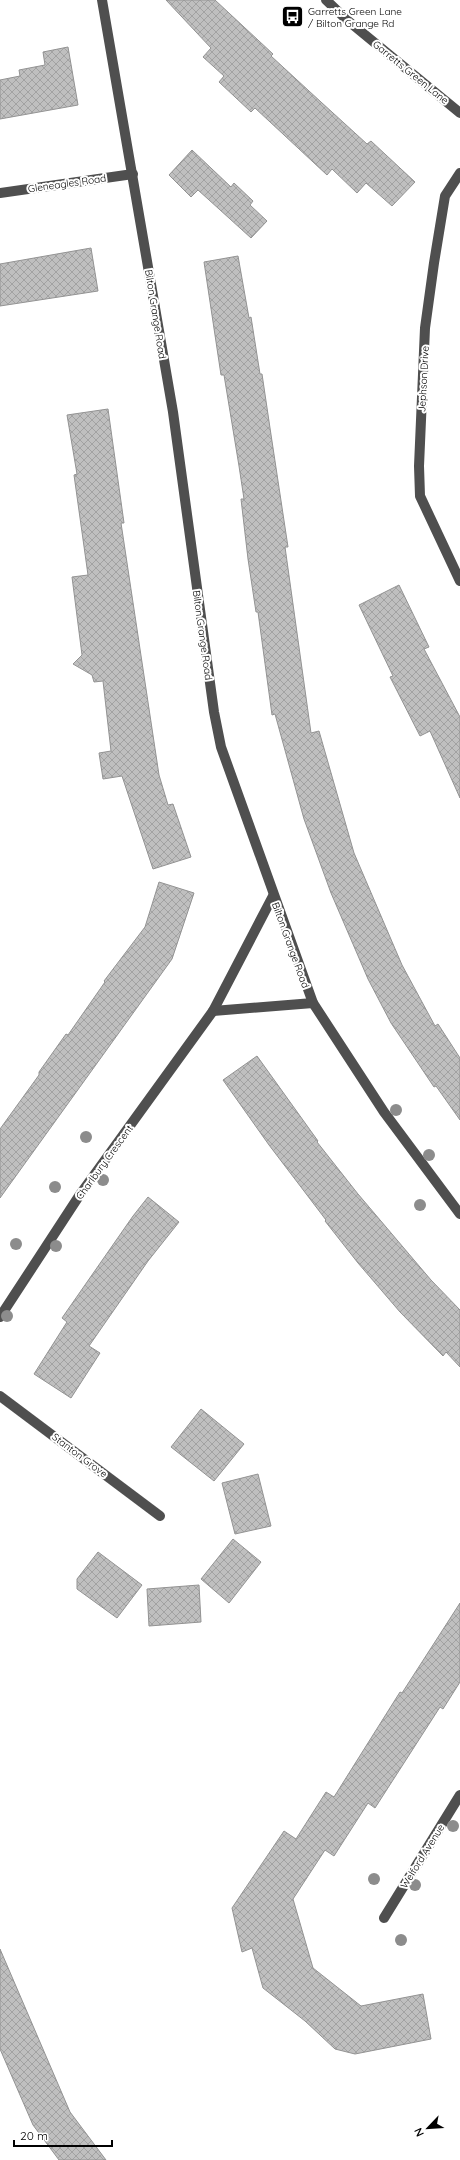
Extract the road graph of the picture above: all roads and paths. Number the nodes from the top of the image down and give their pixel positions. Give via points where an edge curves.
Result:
1 (102, 0) edge
2 (326, 0) edge
3 (460, 113) edge
4 (460, 173) edge
5 (133, 174) junction
6 (0, 193) edge
7 (460, 581) edge
8 (273, 896) junction
9 (313, 1003) junction
10 (213, 1011) junction
11 (460, 1214) edge
12 (0, 1317) edge
13 (0, 1396) edge
14 (160, 1516) dead end
15 (460, 1795) edge
16 (384, 1918) dead end

1 - 5 street, Bilton Grange Road
2 - 3 street, Garretts Green Lane
4 - 7 street, Jephson Drive via 446,196 434,263 425,328 419,466 420,496
5 - 6 street, Gleneagles Road
5 - 8 street, Bilton Grange Road via 173,412 214,712 221,747
8 - 9 street, Bilton Grange Road
8 - 10 street, Charlbury Crescent
9 - 10 street
9 - 11 street, Bilton Grange Road via 384,1112
10 - 12 street, Charlbury Crescent via 79,1196
13 - 14 street, Stanton Grove
15 - 16 street, Welford Avenue

